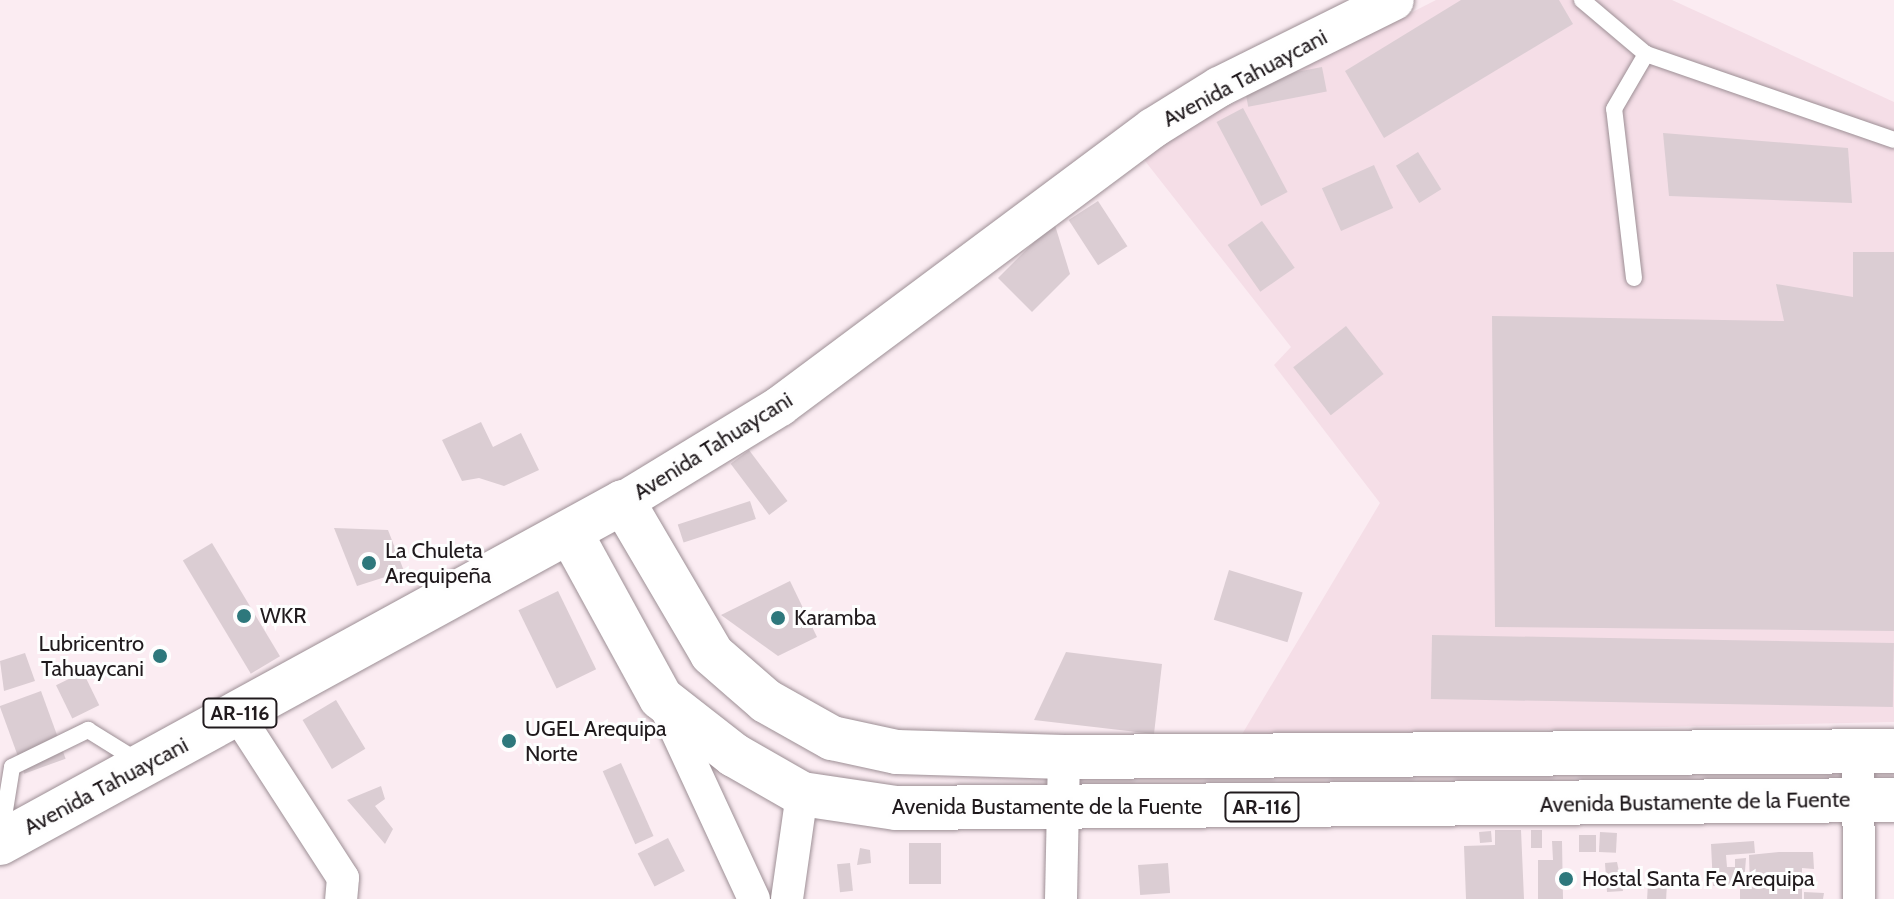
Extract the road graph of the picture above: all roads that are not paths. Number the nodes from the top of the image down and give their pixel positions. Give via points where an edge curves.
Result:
1 (1394, 0) edge
2 (1582, 0) edge
3 (1646, 54) junction
4 (1894, 140) edge
5 (1634, 278) dead end
6 (623, 502) junction
7 (570, 532) junction
8 (661, 698) junction
9 (237, 714) junction
10 (1876, 752) edge
11 (1064, 757) junction
12 (144, 765) junction
13 (802, 794) junction
14 (1876, 800) edge
15 (1062, 809) junction
16 (0, 842) edge
17 (341, 899) edge
18 (754, 899) edge
19 (787, 899) edge
20 (1061, 899) edge
21 (1859, 899) edge

1 - 6 street, Avenida Tahuaycani via 1219,87 1153,128 780,406
2 - 3 lane
3 - 4 lane
3 - 5 lane via 1614,109
6 - 7 main road, Avenida Tahuaycani / AR-116
6 - 11 main road via 712,654 766,701 832,738 897,752
7 - 8 main road, Avenida Bustamente de la Fuente / AR-116
7 - 9 main road, Avenida Tahuaycani / AR-116
8 - 13 main road, Avenida Bustamente de la Fuente / AR-116 via 734,755
8 - 18 street
9 - 12 main road, Avenida Tahuaycani / AR-116
9 - 17 street via 343,878
10 - 11 main road
10 - 14 street
11 - 15 street
12 - 16 main road, Avenida Tahuaycani / AR-116
12 - 16 lane via 88,730 12,767
13 - 15 main road, Avenida Bustamente de la Fuente / AR-116 via 896,808
13 - 19 street
14 - 15 main road, Avenida Bustamente de la Fuente / AR-116
14 - 21 street
15 - 20 street

